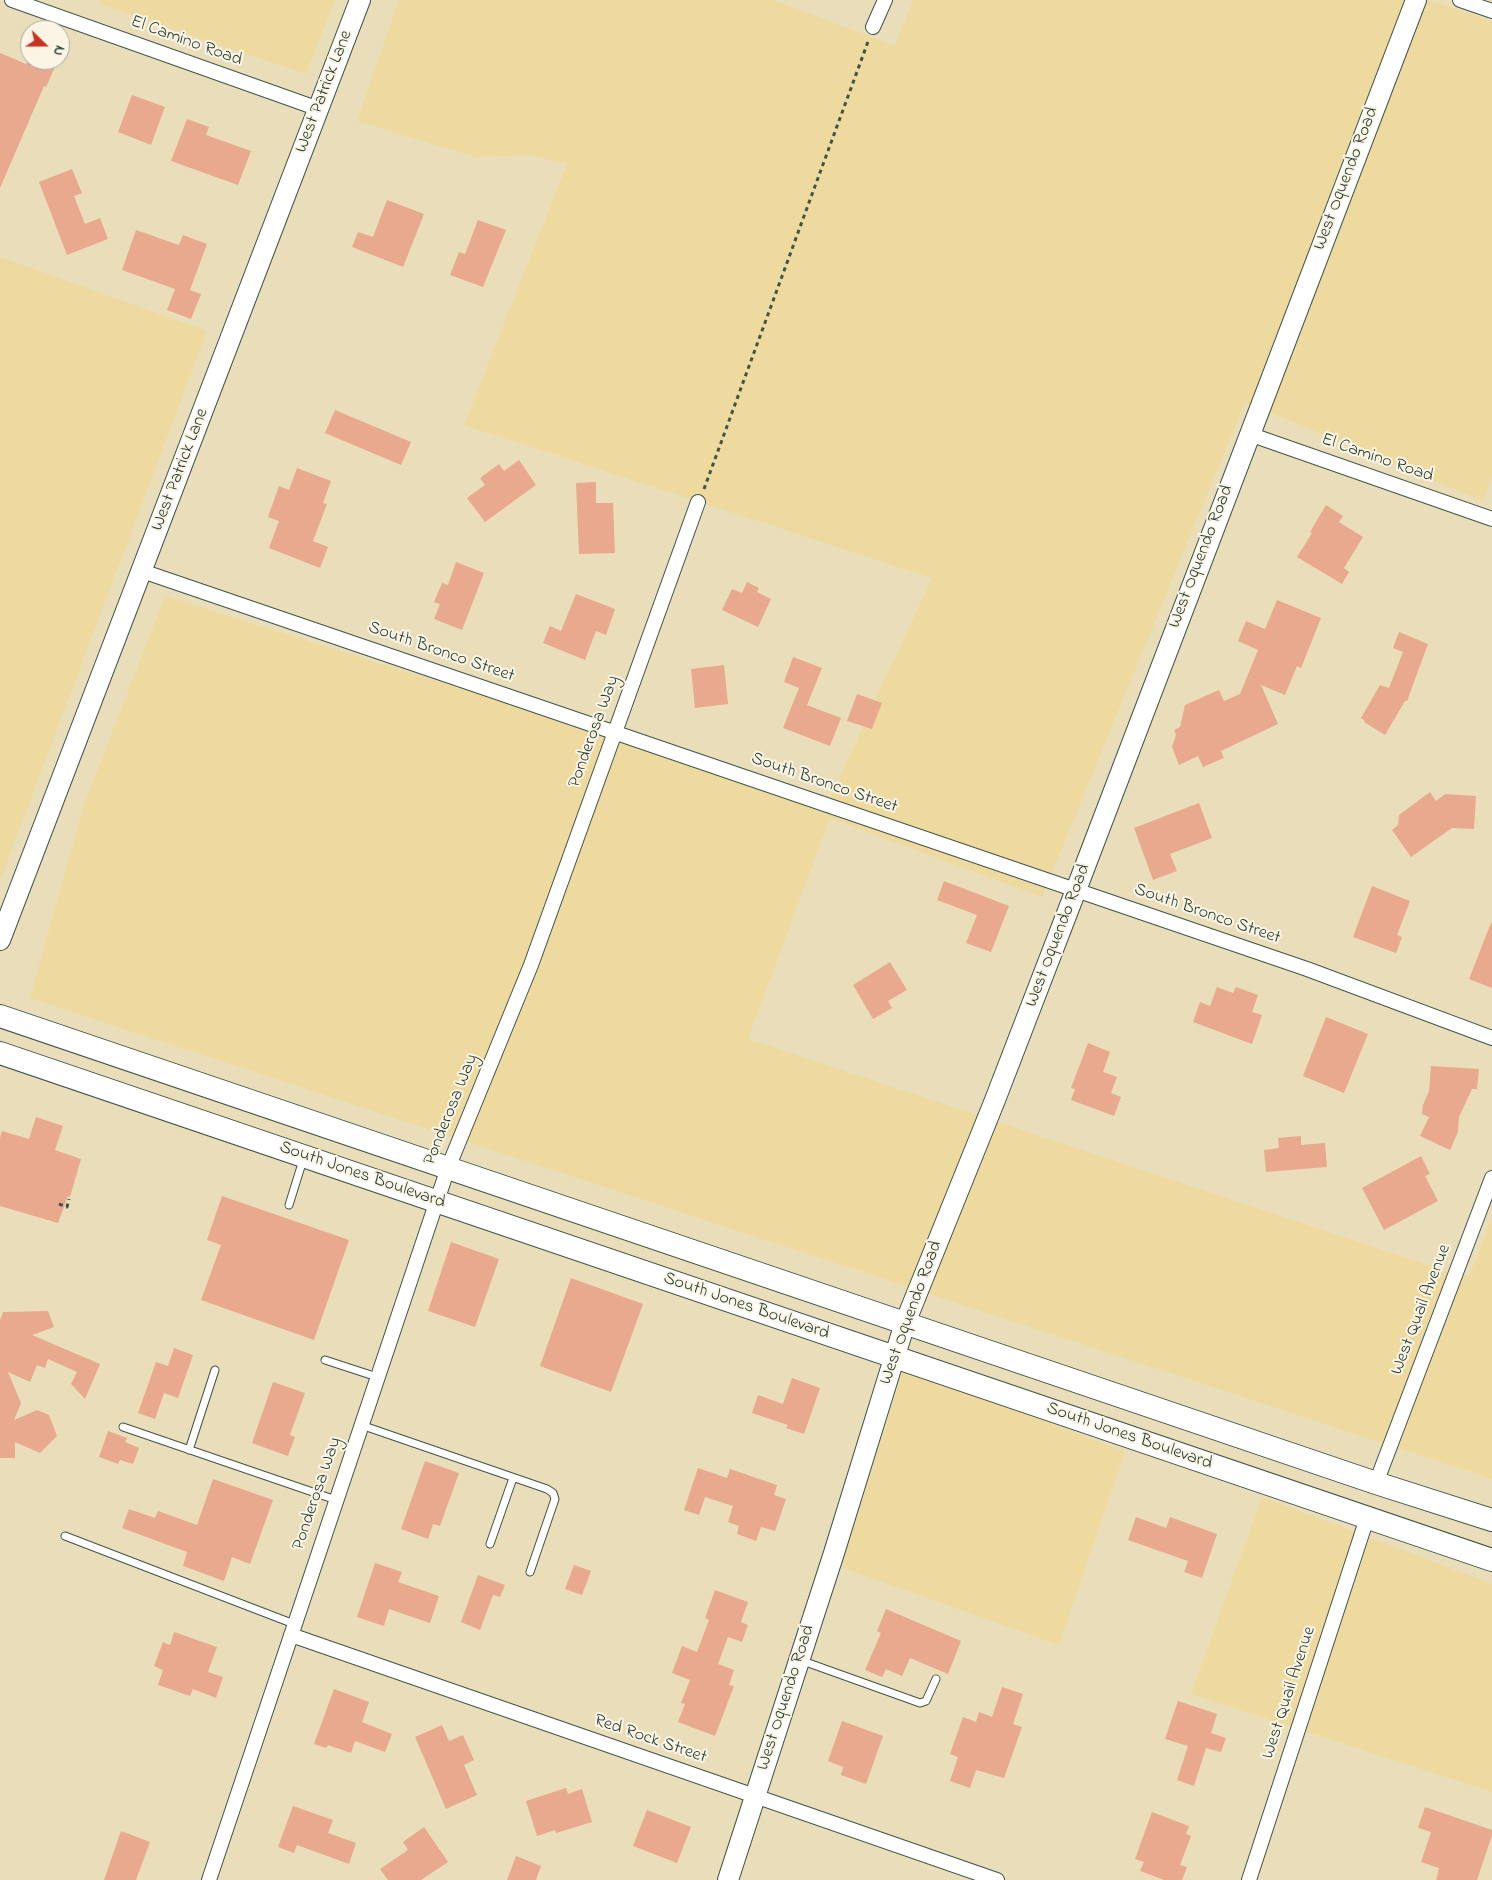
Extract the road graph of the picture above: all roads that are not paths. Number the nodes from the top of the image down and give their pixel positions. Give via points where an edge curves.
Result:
1 (12, 0) edge
2 (360, 0) edge
3 (885, 0) edge
4 (1416, 0) edge
5 (1460, 0) edge
6 (1492, 11) edge
7 (874, 27) road end
8 (319, 110) junction
9 (1249, 434) junction
10 (698, 502) road end
11 (1492, 519) edge
12 (142, 571) junction
13 (614, 732) junction
14 (1076, 890) junction
15 (0, 940) edge
16 (0, 1016) edge
17 (1492, 1038) edge
18 (0, 1053) edge
19 (304, 1156) junction
20 (448, 1168) junction
21 (1492, 1178) edge
22 (436, 1202) junction
23 (289, 1205) dead end
24 (905, 1323) junction
25 (894, 1358) junction
26 (325, 1360) dead end
27 (215, 1370) dead end
28 (378, 1377) junction
29 (361, 1425) junction
30 (123, 1427) dead end
31 (189, 1450) junction
32 (513, 1478) junction
33 (1376, 1483) junction
34 (336, 1500) junction
35 (1368, 1518) junction
36 (1492, 1520) edge
37 (65, 1536) dead end
38 (490, 1544) dead end
39 (1492, 1560) edge
40 (530, 1572) dead end
41 (293, 1630) junction
42 (799, 1660) junction
43 (936, 1679) dead end
44 (756, 1796) junction
45 (209, 1880) edge
46 (728, 1880) edge
47 (997, 1880) edge
48 (1249, 1880) edge

1 - 8 street, El Camino Road
2 - 8 street, West Patrick Lane
3 - 7 street
4 - 9 street, West Oquendo Road
5 - 6 street
8 - 12 street, West Patrick Lane
9 - 11 street, El Camino Road
9 - 14 street, West Oquendo Road
10 - 13 street, Ponderosa Way
12 - 13 street, South Bronco Street
12 - 15 street, West Patrick Lane
13 - 14 street, South Bronco Street
13 - 20 street, Ponderosa Way via 531,964
14 - 17 street, South Bronco Street via 1307,969
14 - 24 street, West Oquendo Road
16 - 20 main road, South Jones Boulevard
18 - 19 main road, South Jones Boulevard
19 - 22 main road, South Jones Boulevard
19 - 23 lane
20 - 22 street, Ponderosa Way
20 - 24 main road, South Jones Boulevard
21 - 33 street, West Quail Avenue
22 - 25 main road, South Jones Boulevard
22 - 28 street, Ponderosa Way
24 - 25 street, West Oquendo Road
24 - 33 main road, South Jones Boulevard
25 - 35 main road, South Jones Boulevard
25 - 42 street, West Oquendo Road
26 - 28 lane
27 - 31 lane
28 - 29 street, Ponderosa Way
29 - 32 lane
29 - 34 street, Ponderosa Way
30 - 31 lane
31 - 34 lane
32 - 38 lane
32 - 40 lane via 547,1489 555,1498
33 - 36 main road, South Jones Boulevard
34 - 41 street, Ponderosa Way
35 - 39 main road, South Jones Boulevard
35 - 48 street, West Quail Avenue
37 - 41 lane
41 - 44 street, Red Rock Street
41 - 45 street, Ponderosa Way
42 - 43 lane via 920,1704 926,1701
42 - 44 street, West Oquendo Road
44 - 46 street, West Oquendo Road
44 - 47 street, Red Rock Street

